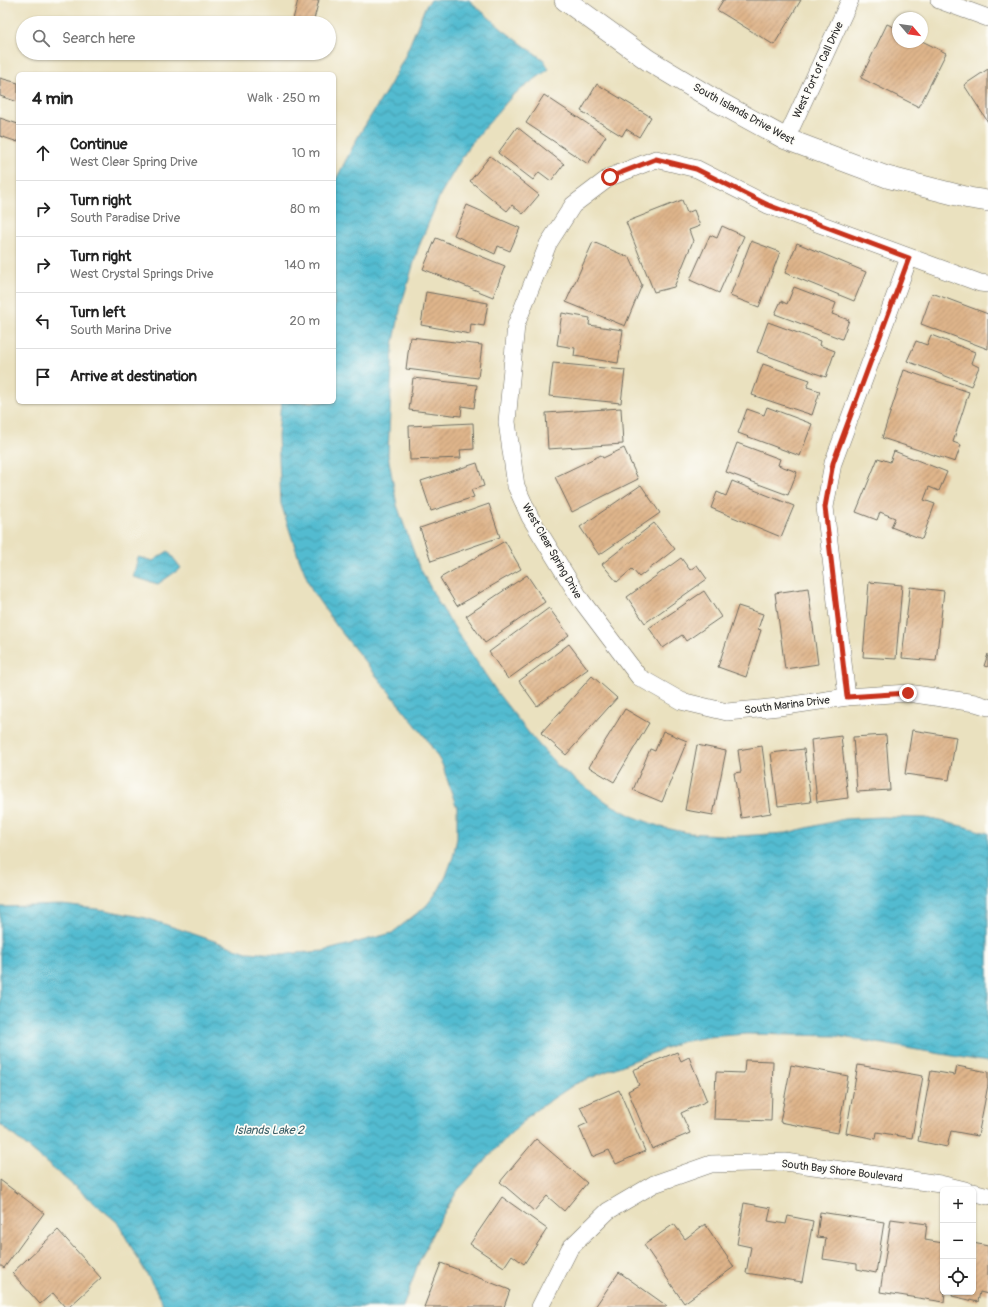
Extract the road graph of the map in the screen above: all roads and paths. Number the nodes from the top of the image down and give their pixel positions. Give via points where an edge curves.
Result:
1 (565, 0) edge
2 (850, 0) edge
3 (938, 0) edge
4 (988, 18) edge
5 (786, 140) junction
6 (988, 201) edge
7 (909, 258) junction
8 (988, 284) edge
9 (847, 697) junction
10 (681, 701) joint
11 (988, 707) edge
12 (952, 1187) edge
13 (976, 1193) edge
14 (988, 1196) edge
15 (540, 1307) edge

1 - 5 street, South Islands Drive West via 648,60
2 - 5 street, West Port of Call Drive
3 - 4 street
5 - 6 street, South Islands Drive West via 887,177
7 - 8 street via 980,284
7 - 9 street via 833,463 825,507
7 - 10 street, West Clear Spring Drive via 768,205 696,169 656,159 610,177 573,205 548,244 516,325 507,422 516,486 530,517 581,600 639,677
9 - 10 street, South Marina Drive via 727,712
9 - 11 street, South Marina Drive via 908,693 975,702
12 - 15 street, South Bay Shore Boulevard via 785,1162 710,1164 654,1184 608,1211 570,1248
13 - 14 street

